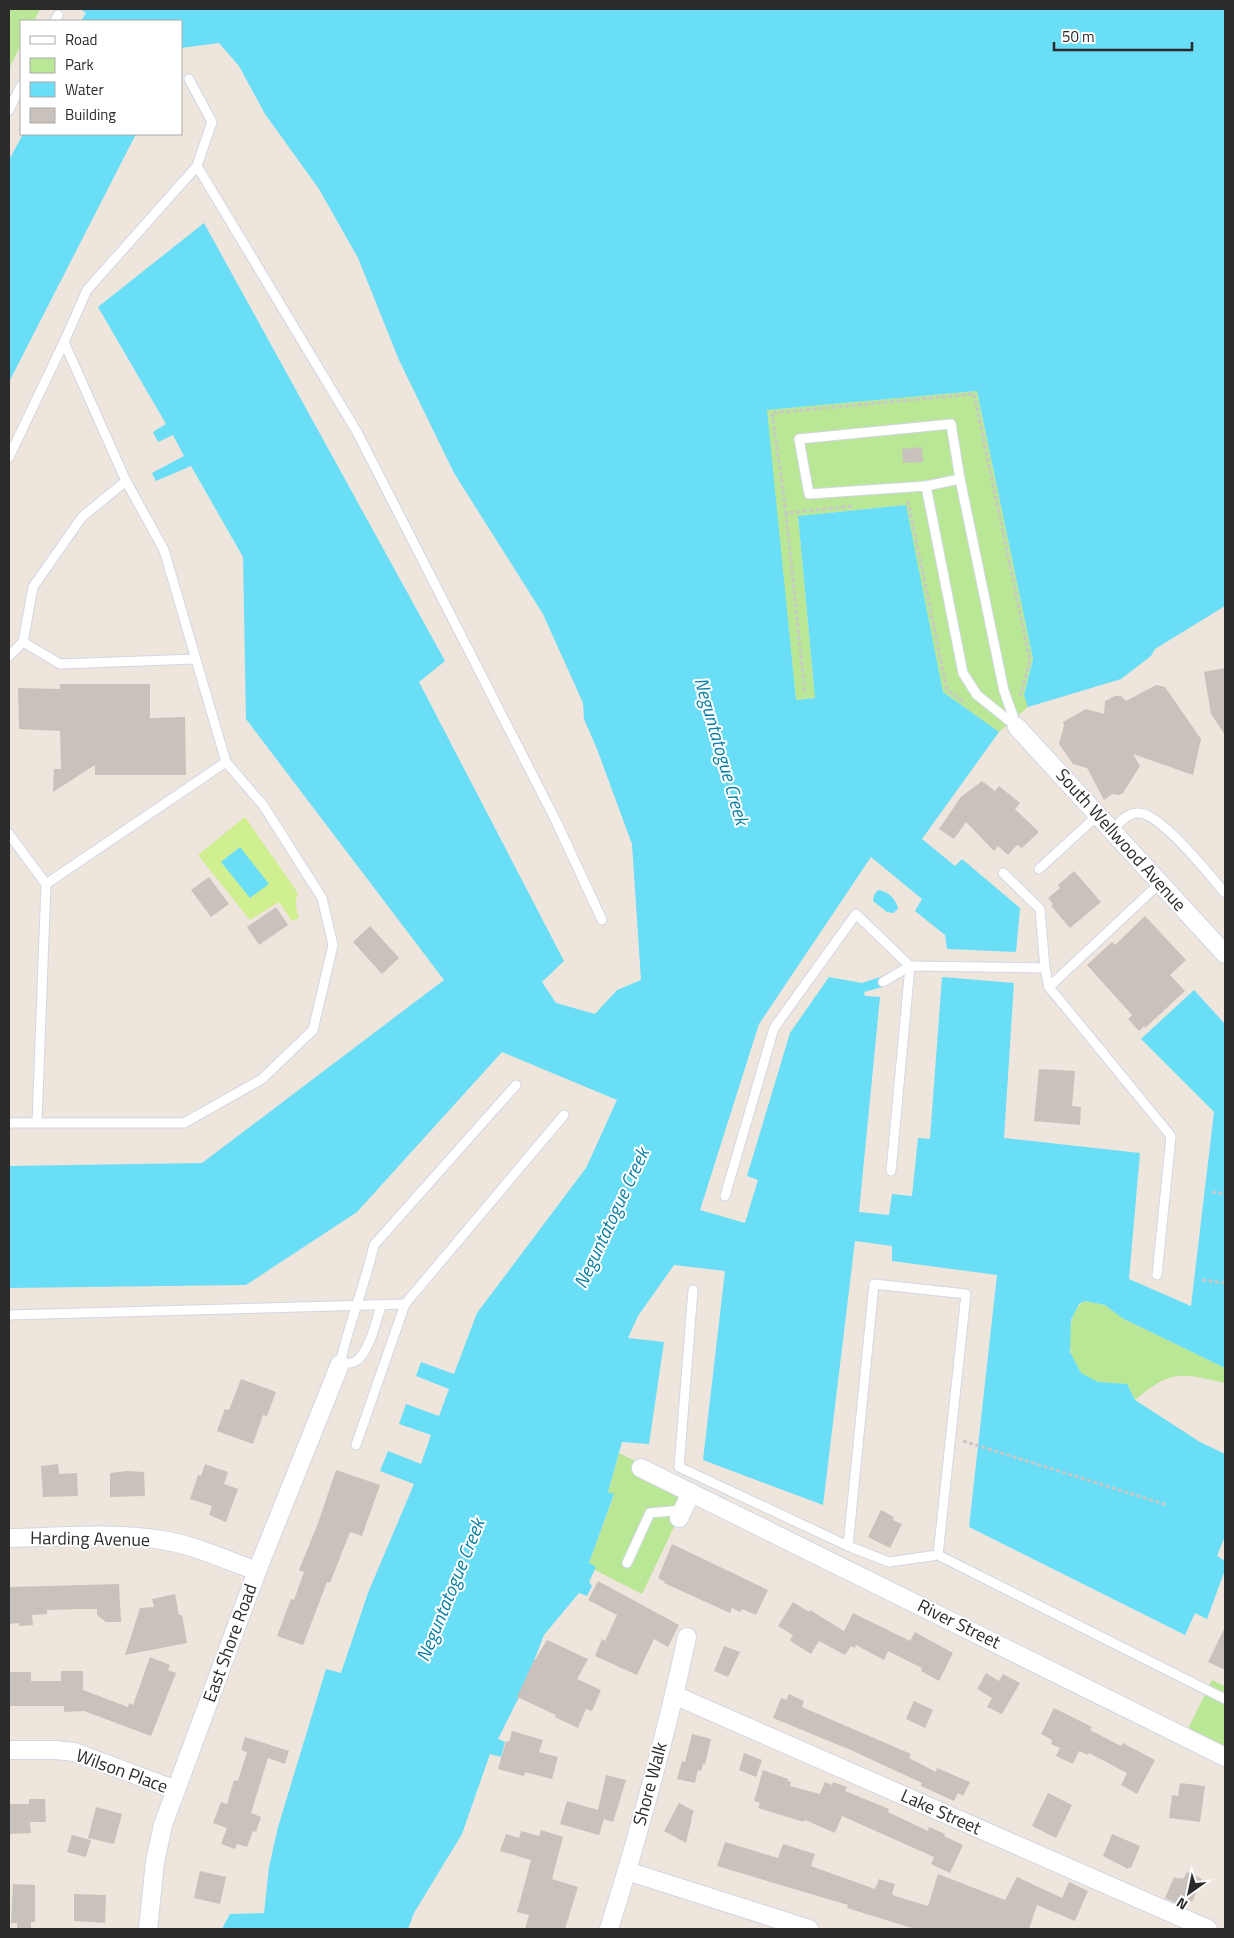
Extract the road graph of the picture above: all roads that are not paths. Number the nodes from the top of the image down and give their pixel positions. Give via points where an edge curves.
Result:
1 (189, 79) dead end
2 (20, 88) edge
3 (9, 110) edge
4 (197, 166) junction
5 (64, 342) junction
6 (9, 457) edge
7 (960, 480) junction
8 (126, 481) junction
9 (926, 486) junction
10 (23, 642) junction
11 (9, 656) edge
12 (194, 659) junction
13 (1017, 726) junction
14 (226, 762) junction
15 (1098, 815) junction
16 (1112, 830) junction
17 (9, 834) edge
18 (1039, 869) dead end
19 (1003, 873) dead end
20 (1160, 883) junction
21 (46, 884) junction
22 (1225, 893) edge
23 (602, 920) dead end
24 (1225, 954) edge
25 (910, 966) junction
26 (1045, 968) junction
27 (884, 982) dead end
28 (1049, 987) junction
29 (516, 1085) dead end
30 (564, 1115) dead end
31 (37, 1122) junction
32 (9, 1123) edge
33 (891, 1171) dead end
34 (725, 1196) dead end
35 (1157, 1275) dead end
36 (693, 1290) dead end
37 (405, 1304) junction
38 (381, 1306) junction
39 (356, 1307) junction
40 (9, 1315) edge
41 (340, 1364) junction
42 (356, 1445) dead end
43 (642, 1468) dead end
44 (692, 1493) junction
45 (681, 1514) joint
46 (9, 1538) edge
47 (848, 1546) junction
48 (938, 1555) junction
49 (627, 1562) dead end
50 (257, 1571) junction
51 (687, 1637) dead end
52 (674, 1695) junction
53 (1225, 1699) edge
54 (9, 1750) edge
55 (1225, 1757) edge
56 (176, 1790) junction
57 (628, 1871) junction
58 (148, 1929) edge
59 (609, 1929) edge
60 (809, 1929) edge
61 (1208, 1929) edge

1 - 4 lane via 212,122
2 - 3 lane
4 - 5 lane via 87,290
4 - 23 lane via 357,432 556,821
5 - 6 lane
5 - 8 lane
7 - 9 lane
7 - 9 lane via 952,424 798,440 809,494
7 - 13 lane via 1004,691
8 - 10 lane via 82,517 33,587
8 - 12 lane via 164,550
9 - 13 lane via 963,673 977,695
10 - 11 lane
10 - 12 lane via 60,664
12 - 14 lane
13 - 15 street, South Wellwood Avenue
14 - 21 lane
14 - 31 lane via 263,804 322,898 333,946 313,1030 262,1079 184,1123
15 - 16 street, South Wellwood Avenue
15 - 18 lane
16 - 20 street, South Wellwood Avenue
16 - 22 lane via 1126,816 1138,812 1147,815 1178,840
17 - 21 lane
19 - 26 lane via 1040,909
20 - 24 street, South Wellwood Avenue
20 - 28 lane
21 - 31 lane
25 - 26 lane
25 - 27 lane
25 - 33 lane
25 - 34 lane via 856,914 774,1028
26 - 28 lane
28 - 35 lane via 1171,1136
29 - 39 lane via 374,1245
30 - 37 lane
31 - 32 lane
36 - 47 lane via 679,1467
37 - 38 lane
37 - 42 lane
38 - 39 lane
38 - 41 lane via 360,1357 354,1363
39 - 40 lane
39 - 41 lane
41 - 50 street, East Shore Road
43 - 44 street, River Street
44 - 45 street
44 - 55 street, River Street
45 - 49 lane via 650,1512
46 - 50 street, Harding Avenue via 125,1536 163,1540
47 - 48 lane via 889,1562
47 - 48 lane via 874,1284 966,1294
48 - 53 lane
50 - 56 street, East Shore Road
51 - 52 street, Shore Walk
52 - 57 street, Shore Walk
52 - 61 street, Lake Street
54 - 56 street, Wilson Place via 74,1752
56 - 58 street, East Shore Road via 163,1825 155,1862
57 - 59 street, Shore Walk
57 - 60 street

